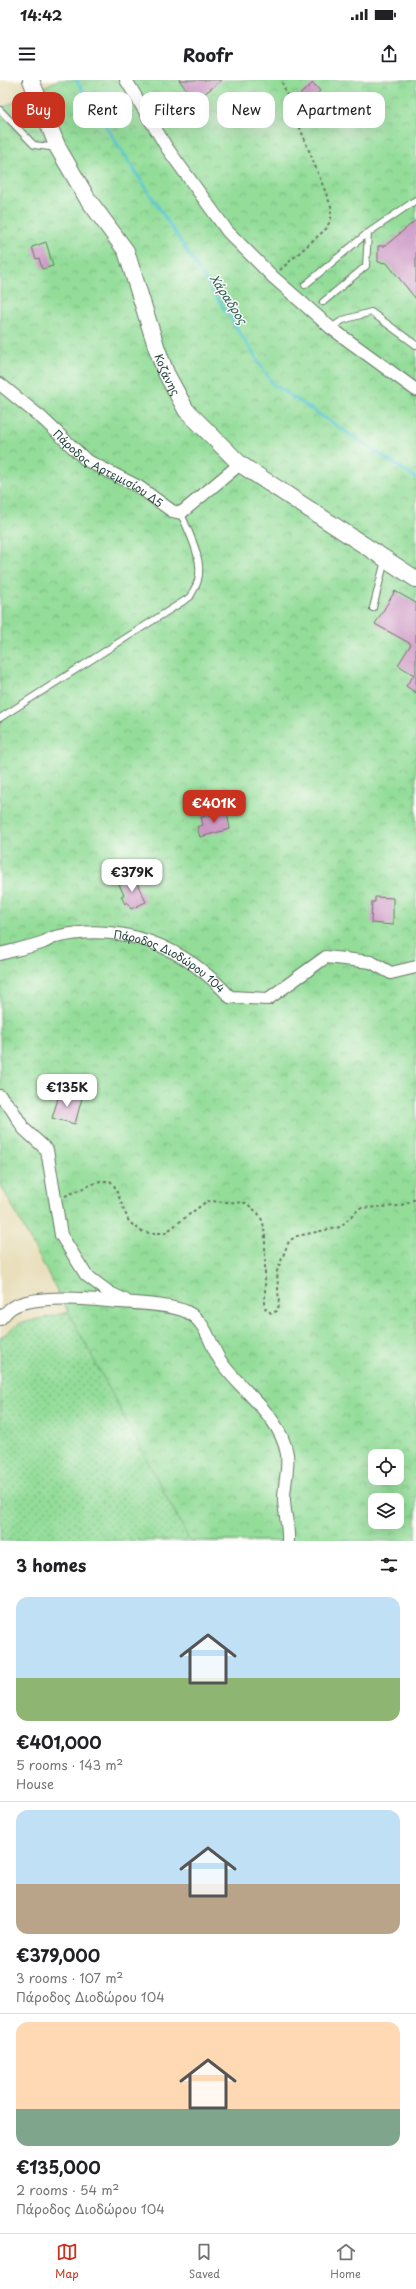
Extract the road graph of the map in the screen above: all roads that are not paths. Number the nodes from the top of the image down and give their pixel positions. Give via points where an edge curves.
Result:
1 (31, 80) edge
2 (126, 80) edge
3 (0, 110) edge
4 (58, 148) junction
5 (416, 200) edge
6 (368, 233) junction
7 (304, 285) dead end
8 (323, 302) dead end
9 (331, 328) junction
10 (416, 346) edge
11 (0, 384) edge
12 (416, 390) edge
13 (240, 464) junction
14 (181, 513) junction
15 (385, 559) junction
16 (416, 579) edge
17 (373, 608) dead end
18 (0, 718) edge
19 (0, 954) edge
20 (416, 967) edge
21 (0, 1096) edge
22 (136, 1304) junction
23 (0, 1319) edge
24 (288, 1541) edge

1 - 4 street, Κοζάνης
2 - 9 street via 167,148 228,232
3 - 4 lane via 34,145
4 - 13 street, Κοζάνης via 87,198 126,250 157,349 178,397 186,410
5 - 6 lane
6 - 7 lane
6 - 8 lane via 366,266
9 - 10 lane via 343,320 371,312
9 - 12 street
11 - 14 street, Πάροδος Αρτεμισίου Δ5 via 43,419 86,460 139,487 172,511
13 - 14 street
13 - 15 street, Κοζάνης
14 - 18 lane via 199,565 198,580 190,597
15 - 16 street, Κοζάνης
15 - 17 lane
19 - 20 street, Πάροδος Διοδώρου 104 via 53,937 98,931 116,933 151,942 176,954 202,970 230,997 268,999 326,957 371,962 391,973
21 - 22 street via 24,1129 47,1150 61,1235 86,1275 110,1292
22 - 23 street via 66,1298 24,1303 12,1308
22 - 24 street via 168,1306 187,1312 200,1321 224,1366 254,1398 279,1431 288,1468 284,1500 289,1526

